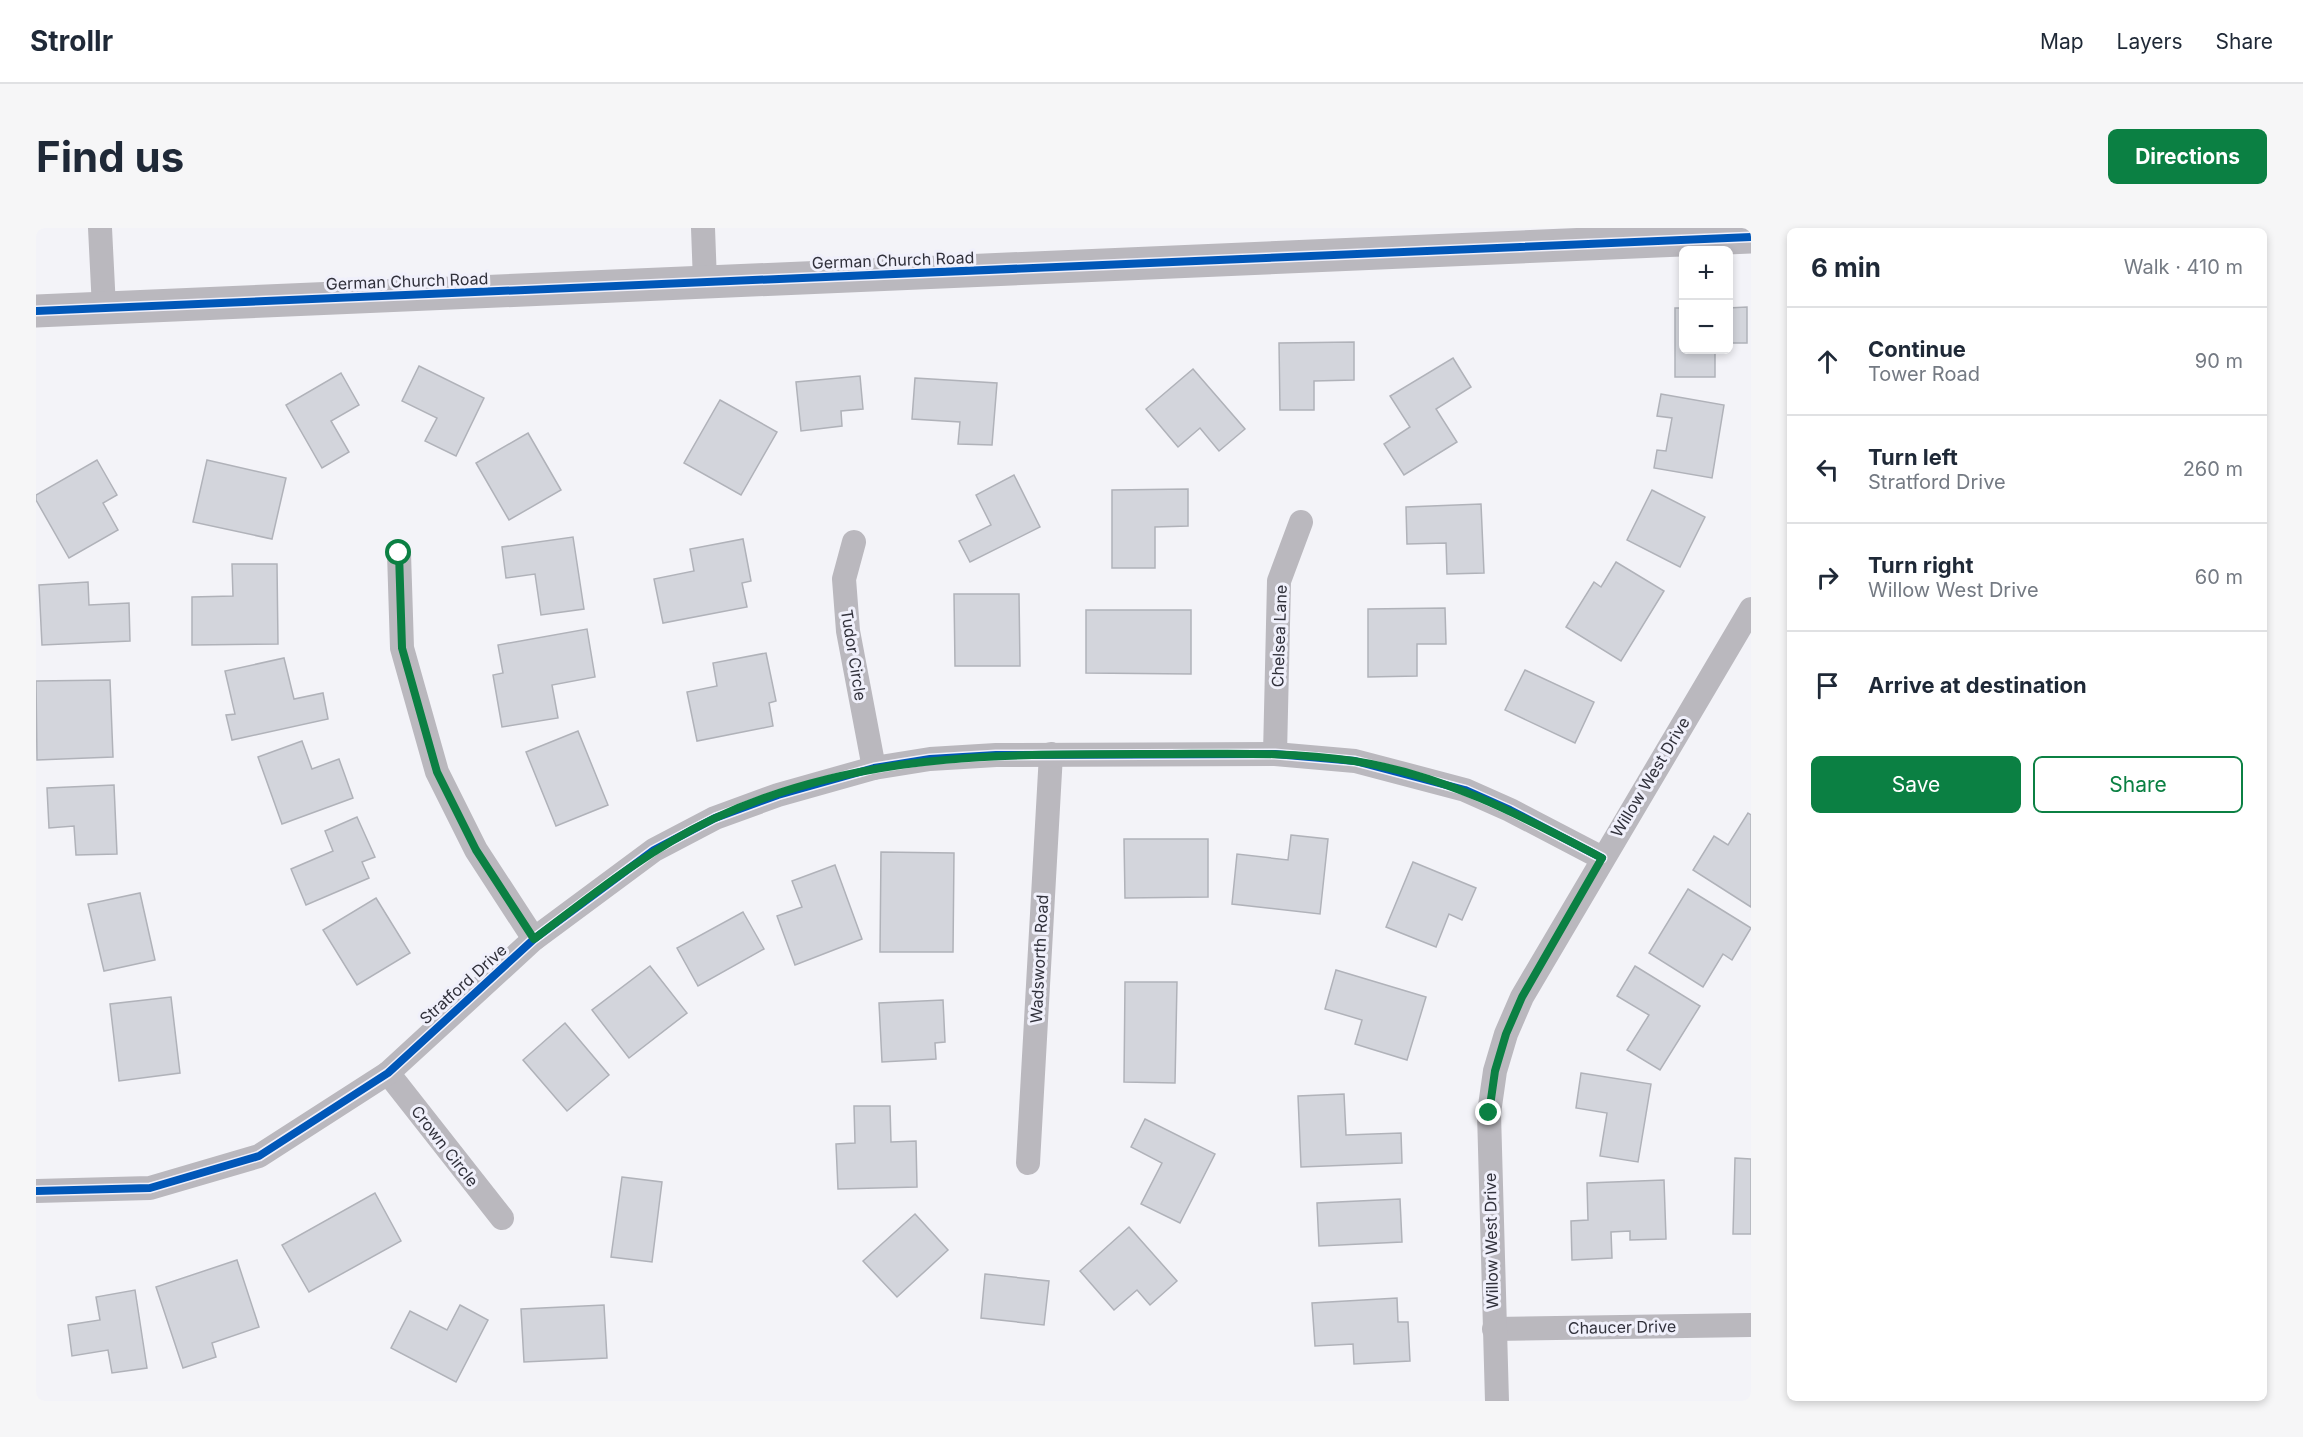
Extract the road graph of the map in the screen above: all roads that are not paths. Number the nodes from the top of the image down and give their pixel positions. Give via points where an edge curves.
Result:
1 (100, 228) edge
2 (703, 228) edge
3 (1751, 237) edge
4 (705, 282) junction
5 (104, 308) junction
6 (36, 311) edge
7 (1301, 522) dead end
8 (854, 542) dead end
9 (399, 553) dead end
10 (1751, 609) edge
11 (1051, 754) junction
12 (1275, 754) junction
13 (874, 768) junction
14 (1602, 858) junction
15 (534, 939) junction
16 (388, 1073) junction
17 (1028, 1163) dead end
18 (36, 1191) edge
19 (502, 1218) dead end
20 (1751, 1325) edge
21 (1494, 1329) junction
22 (1497, 1401) edge

1 - 5 street
2 - 4 street
3 - 4 street, German Church Road
4 - 5 street, German Church Road
5 - 6 street, German Church Road
7 - 12 street, Chelsea Lane via 1279,581
8 - 13 street, Tudor Circle via 844,579 848,631
9 - 15 street via 402,648 437,772 476,850
10 - 14 street, Willow West Drive
11 - 12 street, Stratford Drive
11 - 13 street, Stratford Drive via 930,759
11 - 17 street, Wadsworth Road
12 - 14 street, Stratford Drive via 1355,761 1465,790
13 - 15 street, Stratford Drive via 777,795 716,818 654,850
14 - 21 street, Willow West Drive via 1522,997 1495,1071 1489,1113
15 - 16 street, Stratford Drive
16 - 18 street, Stratford Drive via 259,1156 150,1188
16 - 19 street, Crown Circle
20 - 21 street, Chaucer Drive
21 - 22 street, Willow West Drive

